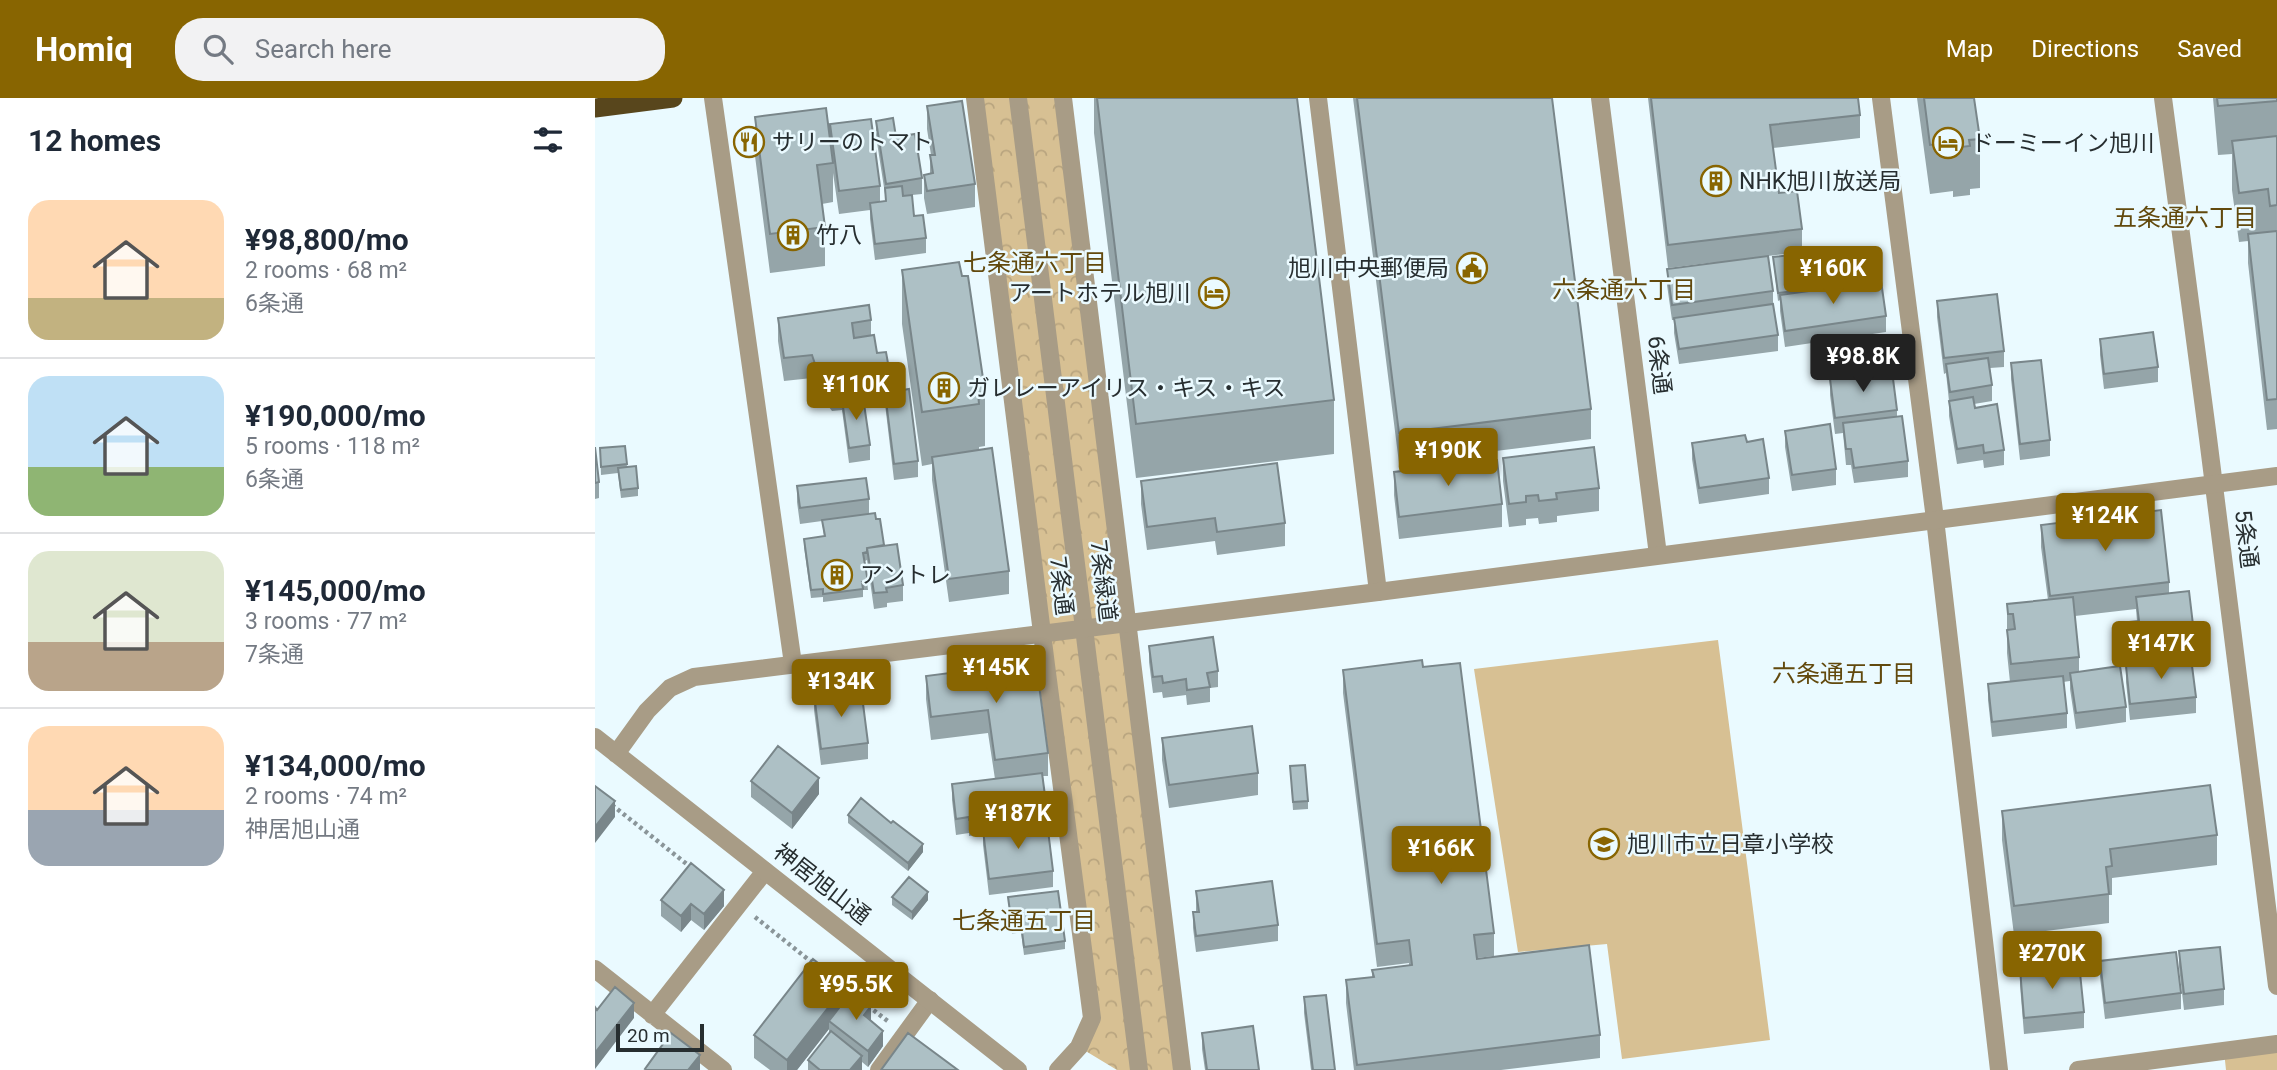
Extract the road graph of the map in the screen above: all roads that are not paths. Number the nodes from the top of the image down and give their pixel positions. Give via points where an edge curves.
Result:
1 (673, 98) edge
2 (713, 98) edge
3 (975, 98) edge
4 (1018, 98) edge
5 (1063, 98) edge
6 (1318, 98) edge
7 (1600, 98) edge
8 (1881, 98) edge
9 (2163, 98) edge
10 (595, 108) edge
11 (2277, 476) edge
12 (2214, 484) junction
13 (1935, 519) junction
14 (1658, 555) junction
15 (1378, 592) junction
16 (1128, 624) junction
17 (1084, 628) junction
18 (1042, 634) junction
19 (793, 664) junction
20 (595, 737) edge
21 (616, 754) junction
22 (765, 871) junction
23 (595, 969) edge
24 (2277, 986) edge
25 (930, 1000) junction
26 (652, 1014) junction
27 (2277, 1044) edge
28 (723, 1070) edge
29 (879, 1070) edge
30 (1019, 1070) edge
31 (1058, 1070) edge
32 (1139, 1070) edge
33 (1182, 1070) edge
34 (1999, 1070) edge
35 (2078, 1070) edge

1 - 10 highway
2 - 19 street
3 - 18 street, 7条通
4 - 17 street, 7条緑道
5 - 16 street
6 - 15 street
7 - 14 street, 6条通
8 - 13 street
9 - 12 street, 5条通
11 - 12 street
12 - 13 street
12 - 24 street, 5条通
13 - 14 street
13 - 34 street
14 - 15 street
15 - 16 street
16 - 17 street
16 - 33 street
17 - 18 street
17 - 32 street, 7条緑道
18 - 19 street
18 - 31 street, 7条通 via 1093,1018 1079,1047
19 - 21 street via 694,677 670,688
20 - 21 street, 神居旭山通
21 - 22 street, 神居旭山通
22 - 25 street, 神居旭山通
22 - 26 street
23 - 26 street
25 - 29 street
25 - 30 street, 神居旭山通
26 - 28 street
27 - 35 street

